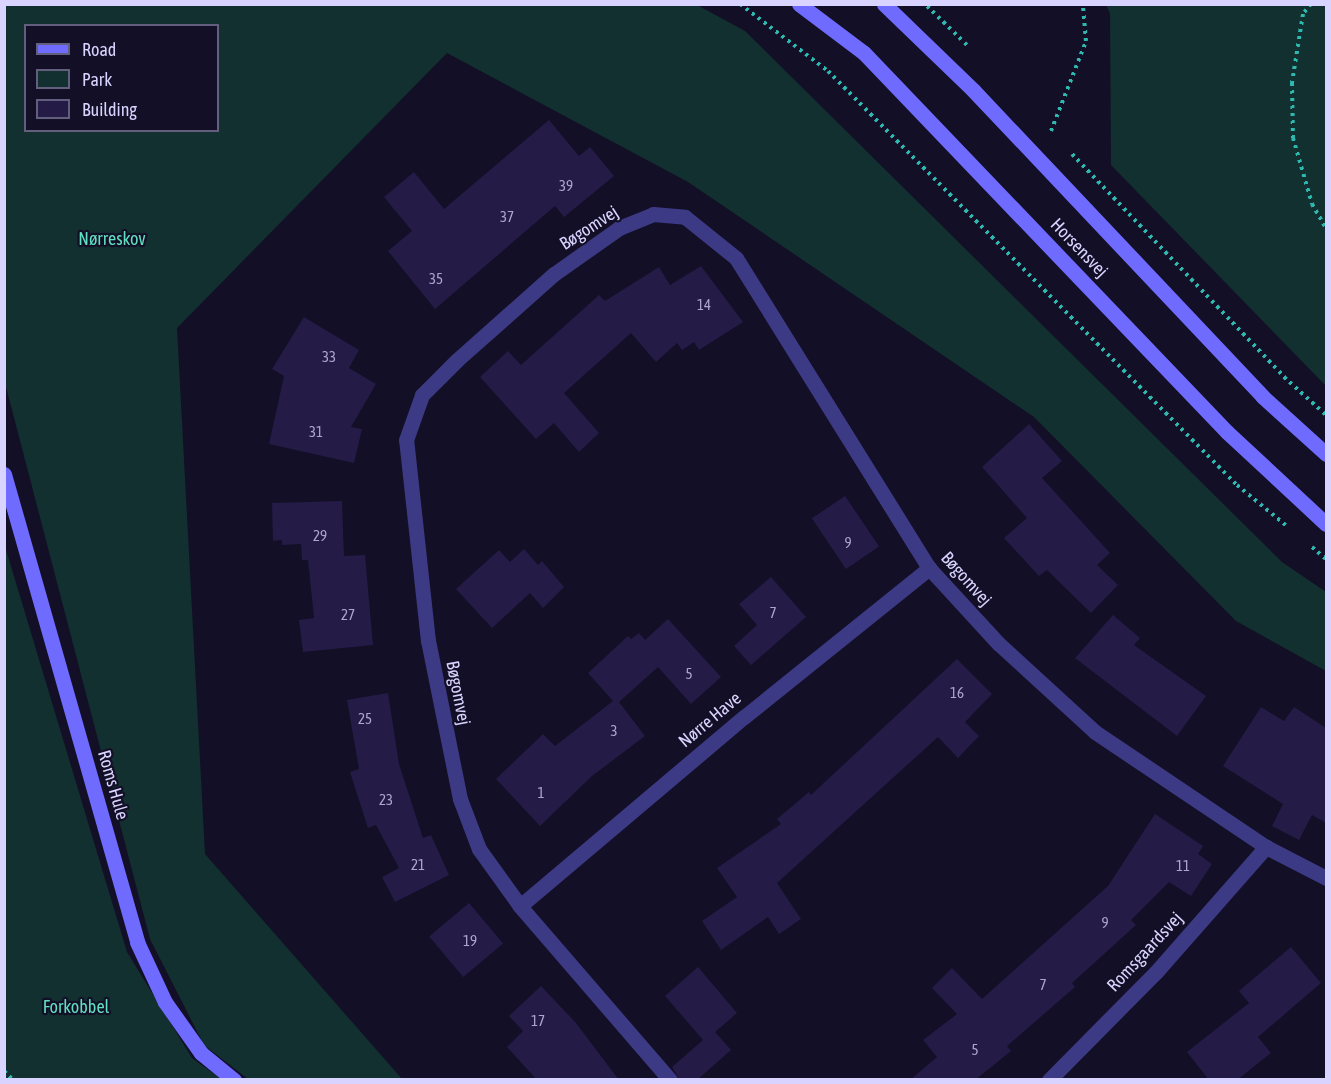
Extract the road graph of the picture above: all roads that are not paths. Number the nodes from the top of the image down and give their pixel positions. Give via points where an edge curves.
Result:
1 (799, 4) edge
2 (884, 4) edge
3 (1326, 454) edge
4 (4, 474) edge
5 (1326, 524) edge
6 (929, 568) junction
7 (1266, 847) junction
8 (1326, 878) edge
9 (520, 906) junction
10 (234, 1080) edge
11 (669, 1080) edge
12 (1049, 1080) edge

1 - 5 main road, Horsensvej via 864,53 1227,432
2 - 3 main road, Horsensvej via 973,90 1263,398
4 - 10 main road, Roms Hule via 137,942 165,1002 201,1053
6 - 7 street, Bøgomvej via 999,644 1095,732
6 - 9 street, Nørre Have
6 - 9 street, Bøgomvej via 736,258 685,217 653,214 619,228 554,274 422,395 406,440 428,641 460,799 479,849
7 - 8 street, Bøgomvej
7 - 12 street, Romsgaardsvej via 1156,972
9 - 11 street, Bøgomvej

